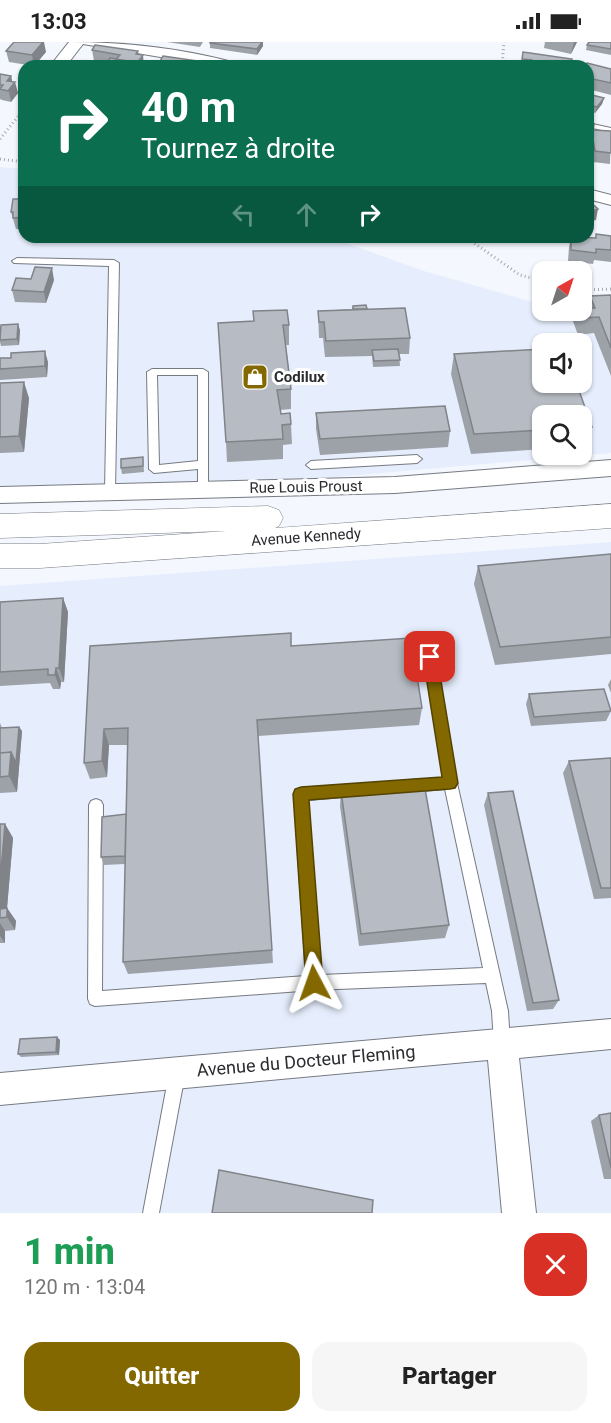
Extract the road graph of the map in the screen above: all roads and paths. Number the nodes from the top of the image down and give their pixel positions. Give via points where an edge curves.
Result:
1 (77, 42) edge
2 (88, 42) edge
3 (504, 42) edge
4 (63, 60) edge
5 (209, 60) edge
6 (502, 60) edge
7 (18, 116) edge
8 (594, 126) edge
9 (611, 130) edge
10 (0, 139) edge
11 (0, 159) edge
12 (18, 161) edge
13 (594, 196) edge
14 (611, 200) edge
15 (474, 243) edge
16 (17, 261) dead end
17 (532, 278) edge
18 (611, 289) edge
19 (592, 290) edge
20 (417, 459) dead end
21 (202, 465) junction
22 (311, 465) dead end
23 (611, 468) edge
24 (203, 490) junction
25 (110, 491) junction
26 (0, 495) edge
27 (611, 495) edge
28 (611, 516) edge
29 (0, 526) edge
30 (0, 556) edge
31 (430, 657) dead end
32 (450, 783) junction
33 (393, 787) edge
34 (370, 789) edge
35 (96, 805) dead end
36 (492, 975) junction
37 (314, 983) junction
38 (611, 1034) edge
39 (502, 1044) junction
40 (177, 1073) junction
41 (0, 1089) edge
42 (151, 1213) edge
43 (519, 1213) edge

1 - 4 street
2 - 5 street
3 - 6 path
7 - 10 path
8 - 9 lane
11 - 12 path
13 - 14 street
15 - 17 path via 520,275
16 - 25 lane via 114,263
18 - 19 path
20 - 22 lane
21 - 21 lane via 203,372 152,372 154,469
21 - 24 lane
23 - 24 street, Rue Louis Proust via 395,485
24 - 25 street, Rue Louis Proust
25 - 26 street, Rue Louis Proust
27 - 29 main road, Avenue Kennedy via 335,517
28 - 30 main road, Avenue Kennedy
31 - 32 lane
32 - 33 lane
32 - 36 lane
34 - 37 lane via 301,794
35 - 37 lane via 95,999
36 - 37 lane
36 - 39 lane
38 - 39 street, Avenue du Docteur Fleming
39 - 40 street, Avenue du Docteur Fleming
39 - 43 street
40 - 41 street, Avenue du Docteur Fleming
40 - 42 lane

